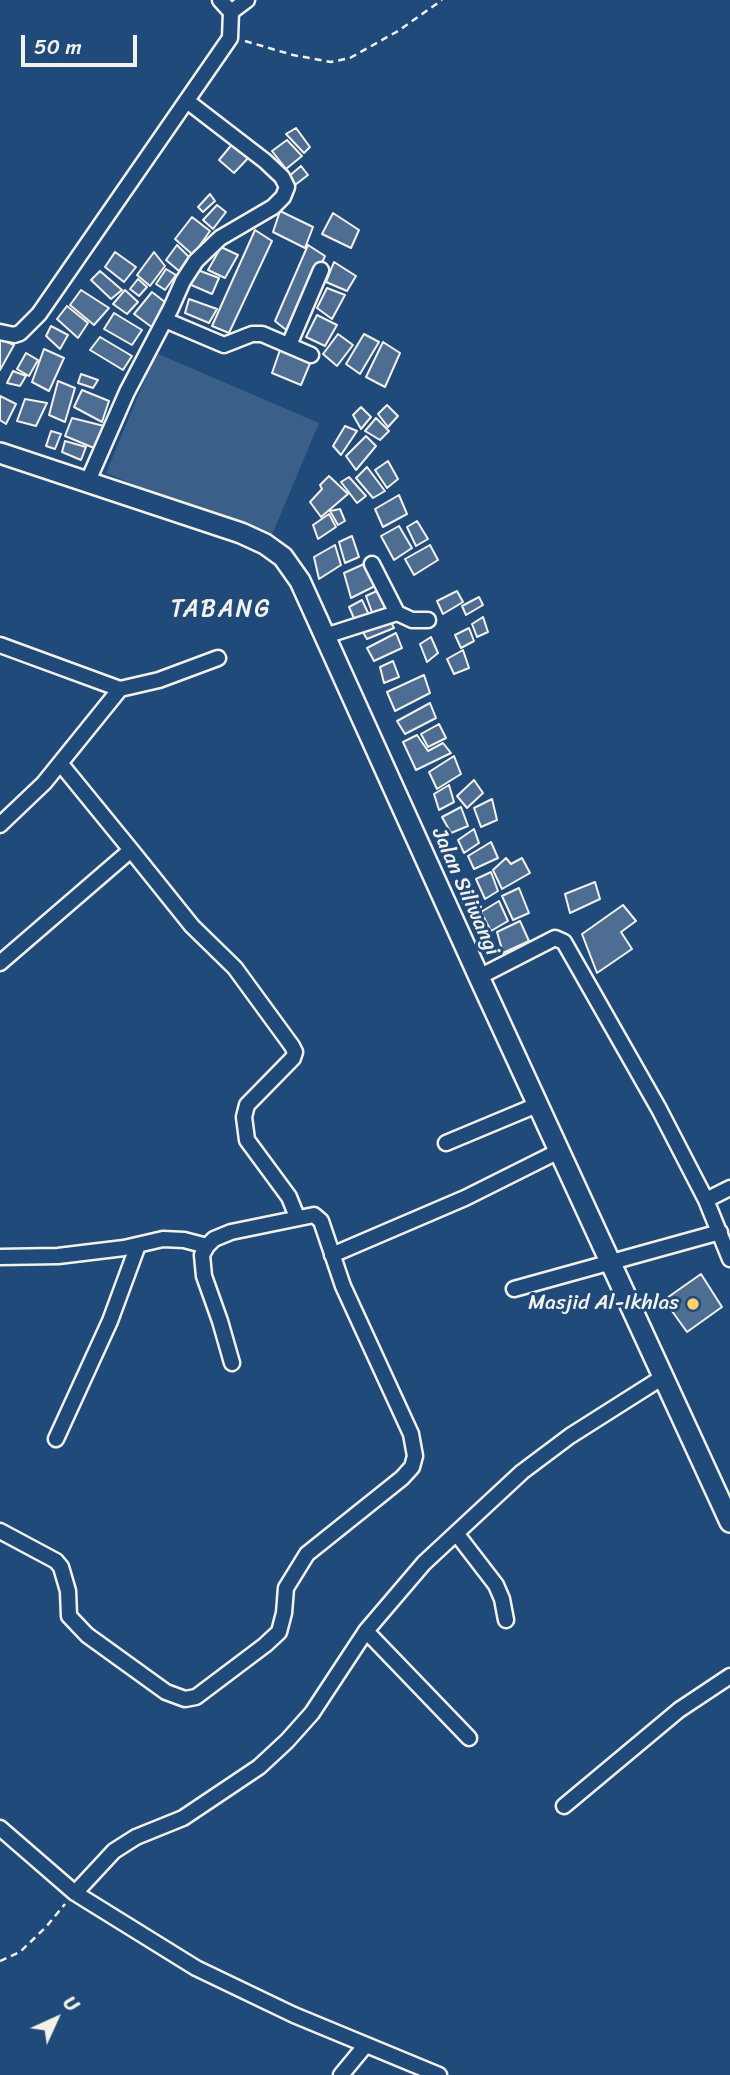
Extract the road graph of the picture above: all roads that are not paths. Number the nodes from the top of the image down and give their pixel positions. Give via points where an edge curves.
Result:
1 (220, 0) edge
2 (247, 0) edge
3 (231, 12) junction
4 (187, 101) junction
5 (321, 271) dead end
6 (165, 320) junction
7 (0, 332) edge
8 (289, 345) junction
9 (311, 355) dead end
10 (0, 454) edge
11 (88, 481) junction
12 (372, 564) dead end
13 (397, 613) junction
14 (428, 620) dead end
15 (325, 636) junction
16 (0, 645) edge
17 (218, 658) dead end
18 (120, 689) junction
19 (60, 763) junction
20 (0, 825) edge
21 (131, 850) junction
22 (0, 963) edge
23 (479, 977) junction
24 (537, 1105) junction
25 (446, 1143) dead end
26 (559, 1151) junction
27 (730, 1188) edge
28 (706, 1200) junction
29 (297, 1217) junction
30 (720, 1232) junction
31 (138, 1245) junction
32 (207, 1245) junction
33 (331, 1255) junction
34 (0, 1257) edge
35 (730, 1259) edge
36 (609, 1261) junction
37 (514, 1289) dead end
38 (232, 1363) dead end
39 (663, 1377) junction
40 (56, 1439) dead end
41 (730, 1522) edge
42 (0, 1531) edge
43 (457, 1533) junction
44 (506, 1620) dead end
45 (366, 1631) junction
46 (730, 1676) edge
47 (469, 1738) dead end
48 (564, 1806) dead end
49 (0, 1828) edge
50 (75, 1893) junction
51 (365, 2046) junction
52 (341, 2075) edge
53 (439, 2075) edge

1 - 3 street
2 - 3 street
3 - 4 street via 230,38
4 - 6 street via 265,161 287,187 273,207 208,247 183,281
4 - 7 street via 39,314 20,333
5 - 8 street
6 - 8 street via 224,345 252,334
6 - 11 street
8 - 9 street
10 - 11 main road, Jalan Siliwangi
11 - 15 main road, Jalan Siliwangi via 265,544 284,557 300,581
12 - 13 street
13 - 14 street via 412,620
13 - 15 street
15 - 23 main road, Jalan Siliwangi
16 - 18 street
17 - 18 street
18 - 19 street
19 - 20 street
19 - 21 street
21 - 22 street
21 - 29 street via 192,926 235,968 295,1052 247,1105 244,1116 247,1140 284,1188
23 - 24 main road, Jalan Siliwangi
23 - 28 street via 555,938 564,942
24 - 25 street
24 - 26 main road, Jalan Siliwangi
26 - 33 street via 465,1198
26 - 36 main road, Jalan Siliwangi
27 - 28 street
28 - 30 street
29 - 32 street via 232,1232
29 - 33 street via 314,1215 321,1221
30 - 35 street
30 - 36 street
31 - 32 street via 163,1239
31 - 34 street via 58,1256
31 - 40 street via 110,1321
32 - 38 street via 202,1255 204,1276
33 - 42 street via 411,1434 415,1461 402,1478 307,1554 286,1588 279,1632 265,1645 197,1697 178,1698 73,1623 61,1567
36 - 37 street
36 - 39 main road, Jalan Siliwangi
39 - 41 main road, Jalan Siliwangi
39 - 43 street via 560,1443
43 - 44 street via 496,1585
43 - 45 street via 424,1563
45 - 47 street
45 - 50 street via 312,1713 259,1767 183,1818 114,1851
46 - 48 street via 678,1710
49 - 50 street
50 - 51 street via 196,1968
51 - 52 street
51 - 53 street

